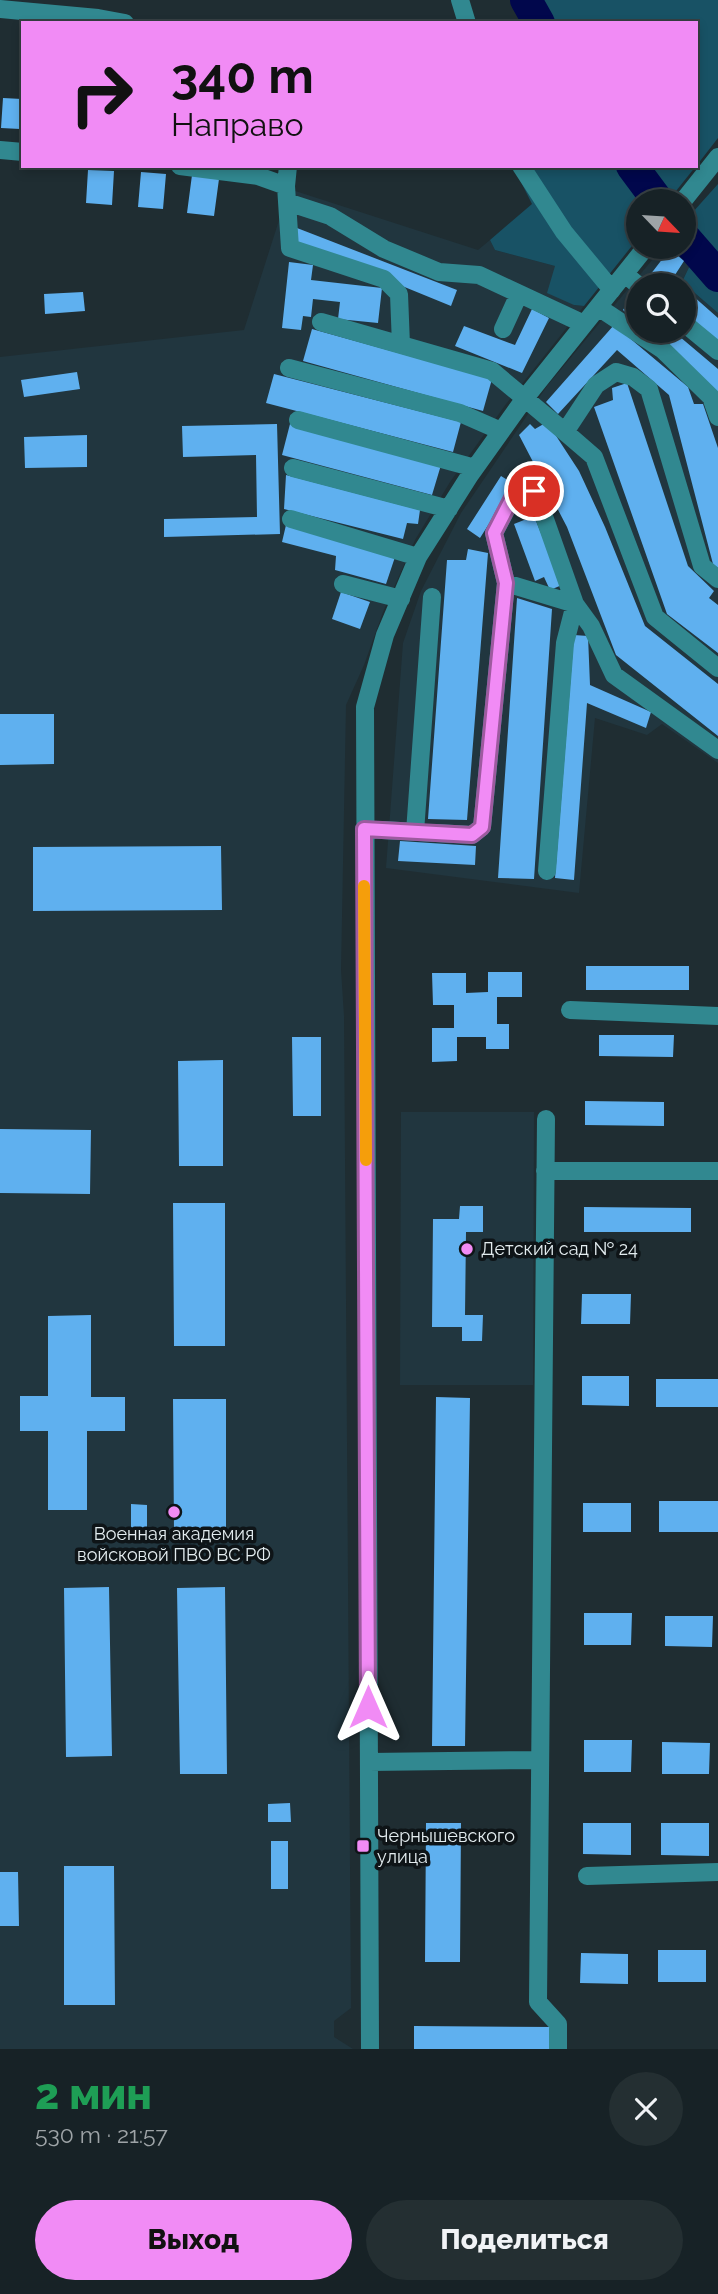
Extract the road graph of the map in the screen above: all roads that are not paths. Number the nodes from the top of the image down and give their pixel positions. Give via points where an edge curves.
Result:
1 (460, 0) edge
2 (0, 9) edge
3 (114, 21) edge
4 (466, 21) edge
5 (0, 150) edge
6 (21, 152) edge
7 (714, 162) edge
8 (195, 168) edge
9 (288, 168) edge
10 (522, 168) edge
11 (693, 189) edge
12 (287, 194) junction
13 (636, 259) edge
14 (627, 271) joint
15 (612, 290) junction
16 (519, 294) junction
17 (598, 307) junction
18 (321, 322) dead end
19 (584, 324) junction
20 (503, 329) dead end
21 (696, 333) edge
22 (401, 345) junction
23 (718, 351) edge
24 (289, 368) dead end
25 (525, 398) junction
26 (718, 416) edge
27 (298, 420) dead end
28 (501, 431) junction
29 (565, 432) junction
30 (293, 468) dead end
31 (475, 468) junction
32 (449, 509) junction
33 (291, 519) dead end
34 (418, 557) junction
35 (718, 579) edge
36 (506, 583) junction
37 (343, 584) dead end
38 (432, 597) dead end
39 (401, 599) junction
40 (575, 604) junction
41 (718, 668) edge
42 (718, 750) edge
43 (364, 829) junction
44 (415, 832) junction
45 (547, 872) dead end
46 (569, 1010) dead end
47 (718, 1016) edge
48 (546, 1119) dead end
49 (545, 1171) junction
50 (718, 1171) edge
51 (540, 1760) junction
52 (369, 1762) junction
53 (718, 1872) edge
54 (587, 1876) dead end
55 (370, 2049) edge
56 (558, 2049) edge

1 - 4 street
2 - 3 street
5 - 6 street
7 - 11 street
8 - 12 street via 257,176
9 - 12 street
10 - 15 street via 564,232
12 - 16 street via 384,249 439,272 479,275
12 - 22 street via 290,248 384,279 399,294
13 - 14 street
14 - 15 street
15 - 17 street
16 - 19 street
16 - 20 street
17 - 19 street
17 - 26 street via 663,350 711,397
18 - 22 street
19 - 25 street
21 - 23 street
22 - 25 street via 492,371
24 - 28 street via 460,413
25 - 28 street
25 - 29 street
27 - 31 street
28 - 31 street
29 - 35 street via 596,385 616,372 649,389 702,566
29 - 41 street via 594,457 655,617
30 - 32 street
31 - 32 street
32 - 34 street
33 - 34 street
34 - 39 street
36 - 40 street
36 - 40 street via 494,533 513,496 525,484 534,491
36 - 44 street via 482,827 472,835
37 - 39 street
38 - 44 street
39 - 43 street via 385,635 365,708
40 - 42 street via 614,675
40 - 45 street via 565,643
43 - 44 street
43 - 52 street
46 - 47 street
48 - 49 street
49 - 50 street
49 - 51 street
51 - 52 street
51 - 56 street via 538,2002 558,2024
52 - 55 street
53 - 54 street

